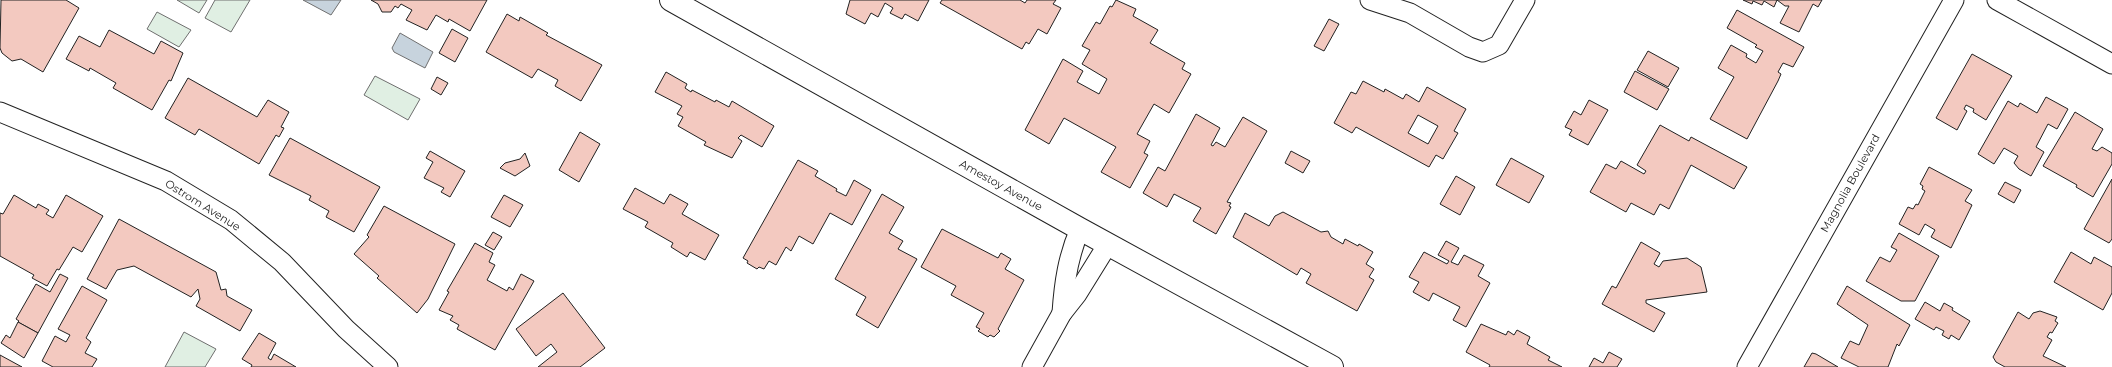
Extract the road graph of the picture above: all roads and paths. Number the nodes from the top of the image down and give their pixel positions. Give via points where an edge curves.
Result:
1 (671, 0) edge
2 (1370, 0) edge
3 (1525, 0) edge
4 (1954, 0) edge
5 (1997, 0) edge
6 (2112, 64) edge
7 (0, 112) edge
8 (1080, 229) junction
9 (1108, 244) junction
10 (1062, 313) junction
11 (388, 367) edge
12 (1032, 367) edge
13 (1332, 367) edge
14 (1747, 367) edge

1 - 8 street, Amestoy Avenue
2 - 3 street via 1410,13 1468,47 1483,52 1499,45
4 - 14 street, Magnolia Boulevard
5 - 6 street
7 - 11 street, Ostrom Avenue via 166,181 231,220 282,262 346,329
8 - 9 street, Amestoy Avenue
8 - 10 street via 1071,250
9 - 10 street
9 - 13 street, Amestoy Avenue
10 - 12 street

